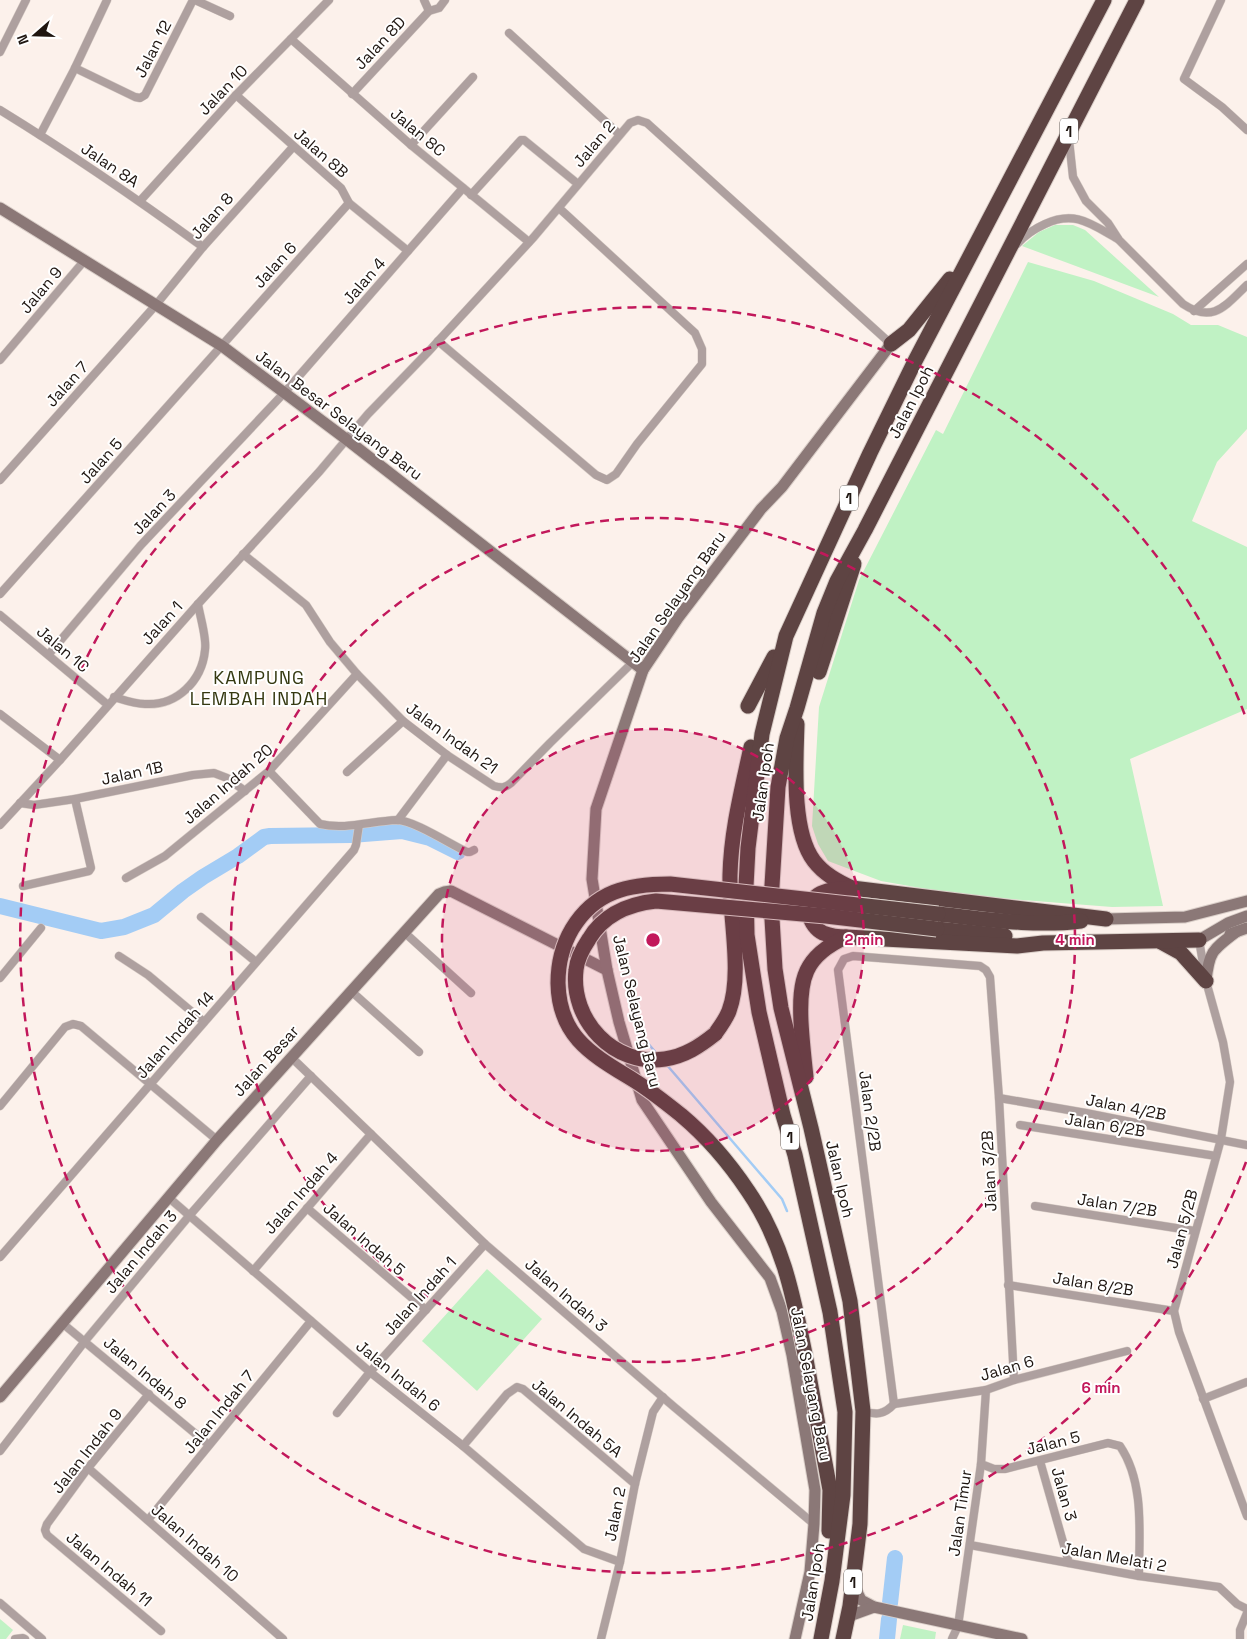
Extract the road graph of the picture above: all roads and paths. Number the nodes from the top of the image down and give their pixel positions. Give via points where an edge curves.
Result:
1 (26, 0) edge
2 (107, 0) edge
3 (194, 0) edge
4 (424, 0) edge
5 (445, 0) edge
6 (1104, 0) edge
7 (1137, 0) edge
8 (1222, 0) edge
9 (325, 2) edge
10 (429, 11) junction
11 (230, 16) dead end
12 (509, 33) dead end
13 (291, 39) junction
14 (0, 52) edge
15 (75, 68) junction
16 (473, 77) dead end
17 (352, 94) junction
18 (236, 95) junction
19 (0, 110) edge
20 (1247, 130) edge
21 (1068, 133) junction
22 (619, 134) junction
23 (40, 135) junction
24 (411, 145) junction
25 (293, 147) junction
26 (578, 184) junction
27 (463, 188) junction
28 (471, 195) junction
29 (140, 201) junction
30 (349, 202) junction
31 (0, 208) edge
32 (559, 208) junction
33 (1119, 240) junction
34 (529, 242) junction
35 (203, 247) junction
36 (408, 251) junction
37 (969, 256) junction
38 (84, 261) junction
39 (1002, 262) junction
40 (1247, 264) edge
41 (1247, 285) edge
42 (155, 306) junction
43 (1194, 311) junction
44 (438, 341) junction
45 (891, 344) junction
46 (222, 346) junction
47 (0, 360) edge
48 (915, 361) junction
49 (285, 392) junction
50 (346, 439) junction
51 (0, 480) edge
52 (865, 530) junction
53 (243, 554) junction
54 (0, 594) edge
55 (198, 604) junction
56 (0, 615) edge
57 (786, 636) junction
58 (49, 654) junction
59 (633, 662) junction
60 (643, 670) junction
61 (819, 672) dead end
62 (776, 673) junction
63 (356, 674) junction
64 (114, 697) junction
65 (108, 705) junction
66 (748, 706) dead end
67 (797, 708) junction
68 (0, 714) edge
69 (403, 721) junction
70 (448, 755) junction
71 (60, 760) junction
72 (269, 771) junction
73 (347, 772) dead end
74 (245, 791) junction
75 (76, 799) junction
76 (20, 803) junction
77 (0, 813) edge
78 (10, 814) junction
79 (398, 820) junction
80 (0, 825) edge
81 (358, 828) junction
82 (474, 850) dead end
83 (126, 878) dead end
84 (23, 886) dead end
85 (852, 888) junction
86 (1247, 901) edge
87 (1247, 916) edge
88 (201, 917) dead end
89 (1106, 918) junction
90 (937, 921) junction
91 (41, 928) dead end
92 (1241, 930) edge
93 (404, 932) junction
94 (846, 938) junction
95 (1198, 940) junction
96 (1161, 942) junction
97 (1043, 943) junction
98 (119, 956) dead end
99 (256, 962) junction
100 (980, 966) joint
101 (607, 970) junction
102 (0, 978) edge
103 (1206, 982) junction
104 (351, 991) junction
105 (471, 993) dead end
106 (204, 1022) junction
107 (419, 1052) dead end
108 (291, 1057) junction
109 (311, 1076) junction
110 (151, 1083) junction
111 (999, 1098) junction
112 (0, 1106) edge
113 (1020, 1125) dead end
114 (811, 1128) junction
115 (371, 1134) junction
116 (1221, 1139) junction
117 (217, 1140) junction
118 (1247, 1144) edge
119 (1216, 1156) junction
120 (168, 1197) junction
121 (1035, 1206) dead end
122 (307, 1208) junction
123 (189, 1216) junction
124 (1195, 1231) junction
125 (485, 1244) junction
126 (0, 1257) edge
127 (253, 1271) junction
128 (1008, 1285) junction
129 (426, 1310) junction
130 (1174, 1310) junction
131 (311, 1321) junction
132 (62, 1323) junction
133 (85, 1341) junction
134 (1127, 1351) dead end
135 (370, 1372) junction
136 (1014, 1380) junction
137 (1247, 1382) edge
138 (986, 1390) junction
139 (149, 1394) junction
140 (0, 1397) edge
141 (663, 1397) junction
142 (1202, 1399) junction
143 (894, 1404) junction
144 (863, 1411) junction
145 (337, 1412) dead end
146 (209, 1445) junction
147 (463, 1446) junction
148 (0, 1451) edge
149 (1040, 1461) junction
150 (981, 1464) junction
151 (88, 1468) junction
152 (635, 1484) junction
153 (1247, 1516) edge
154 (148, 1520) junction
155 (47, 1524) joint
156 (814, 1524) junction
157 (970, 1545) junction
158 (620, 1562) junction
159 (1069, 1563) junction
160 (1139, 1576) junction
161 (853, 1584) junction
162 (0, 1603) edge
163 (874, 1607) junction
164 (1247, 1609) edge
165 (1247, 1613) edge
166 (847, 1621) junction
167 (958, 1626) junction
168 (160, 1631) dead end
169 (16, 1639) edge
170 (25, 1639) edge
171 (42, 1639) edge
172 (282, 1639) edge
173 (601, 1639) edge
174 (795, 1639) edge
175 (820, 1639) edge
176 (842, 1639) edge
177 (952, 1639) edge
178 (1022, 1639) edge
179 (1240, 1639) edge

1 - 14 street
2 - 15 street
3 - 11 street
3 - 15 street, Jalan 12 via 145,95 140,98
4 - 10 street, Jalan 8D
5 - 10 street, Jalan 8D via 439,8
6 - 37 highway, Jalan Ipoh / 1
7 - 21 highway, Jalan Ipoh / 1
8 - 20 street via 1184,79
9 - 13 street, Jalan 10
10 - 17 street, Jalan 8D
12 - 22 street
13 - 17 street, Jalan 8C
13 - 18 street, Jalan 10
15 - 23 street
16 - 24 street
17 - 24 street, Jalan 8C
18 - 25 street, Jalan 8B
18 - 29 street, Jalan 10
19 - 23 street, Jalan 8A
21 - 33 street via 1072,169 1079,191
21 - 39 highway, Jalan Ipoh / 1
22 - 26 street, Jalan 2
22 - 45 street, Jalan 2 via 634,121 647,124
23 - 29 street, Jalan 8A
24 - 27 street, Jalan 8C
25 - 30 street, Jalan 8B via 341,188
25 - 35 street, Jalan 8
26 - 28 street via 521,140
26 - 32 street, Jalan 2
27 - 28 street, Jalan 8C
27 - 36 street, Jalan 4
28 - 34 street, Jalan 8C
29 - 35 street, Jalan 8A
30 - 36 street, Jalan 8B
30 - 46 street, Jalan 6
31 - 38 street, Jalan Besar Selayang Baru
32 - 34 street, Jalan 2
32 - 44 street via 695,333 702,349 702,364 616,474 606,480 596,475
33 - 39 street via 1089,223 1059,218 1033,230
33 - 43 street
34 - 44 street, Jalan 2
35 - 42 street, Jalan 8
36 - 49 street, Jalan 4
37 - 45 highway via 909,330
37 - 48 highway, Jalan Ipoh / 1
38 - 42 street, Jalan Besar Selayang Baru
38 - 47 street, Jalan 9
39 - 52 highway, Jalan Ipoh / 1
40 - 43 street
41 - 43 street via 1217,310 1204,314
42 - 46 street, Jalan Besar Selayang Baru
42 - 51 street, Jalan 7
44 - 50 street, Jalan 2
45 - 48 highway via 911,340
45 - 60 street, Jalan Selayang Baru via 782,487 761,508
46 - 49 street, Jalan Besar Selayang Baru
46 - 54 street, Jalan 5
48 - 57 highway, Jalan Ipoh / 1
49 - 50 street, Jalan Besar Selayang Baru
49 - 58 street, Jalan 3 via 141,546
50 - 53 street, Jalan 1
50 - 59 street, Jalan Besar Selayang Baru
52 - 61 highway
52 - 67 highway, Jalan Ipoh / 1 via 837,581 824,613
53 - 55 street, Jalan 1
53 - 63 street, Jalan Indah 21 via 306,605
55 - 64 street, Jalan 1
55 - 64 street via 206,648 196,679 185,691 161,703 146,704
56 - 58 street, Jalan 1C
57 - 62 highway, Jalan Ipoh / 1
57 - 66 highway
58 - 65 street, Jalan 1C
59 - 60 street, Jalan Besar Selayang Baru
59 - 70 street, Jalan Indah 21 via 506,787 494,786
60 - 101 street, Jalan Selayang Baru via 596,808 592,879
62 - 90 highway, bridge via 751,745 739,802 730,874 734,961 734,994 729,1012 715,1034 692,1051 664,1060 639,1058 614,1049 589,1024 576,992 576,970 581,952 606,918 640,903 656,901 826,916
62 - 175 highway, Jalan Ipoh / 1 via 762,734 753,799 746,886 747,935 759,1012 830,1312 844,1412 843,1496 832,1581
63 - 69 street, Jalan Indah 21
63 - 72 street, Jalan Indah 20
64 - 65 street, Jalan 1
65 - 71 street, Jalan 1
67 - 85 highway via 800,826 813,860 836,881
67 - 114 highway, Jalan Ipoh / 1 via 787,738 778,787 771,931 781,1008
68 - 71 street
69 - 70 street, Jalan Indah 21
69 - 73 street
70 - 79 street
71 - 76 street, Jalan 1
72 - 74 street, Jalan Indah 20
72 - 81 street via 320,824
74 - 75 street, Jalan 1B via 214,773
74 - 83 street, Jalan Indah 20 via 165,856
75 - 76 street, Jalan 1B via 34,805
75 - 84 street via 89,871
76 - 78 street, Jalan 1
77 - 78 street
78 - 80 street, Jalan 1
79 - 81 street
79 - 82 street via 467,852
81 - 99 street, Jalan Indah 14 via 354,850
85 - 89 highway
85 - 94 highway via 818,895 808,908 810,918 822,932
86 - 89 street via 1185,917
87 - 95 street via 1228,922
88 - 99 street
89 - 90 highway via 1060,924
90 - 97 highway
90 - 175 highway, bridge via 670,884 630,886 592,905 574,926 558,965 559,998 565,1020 575,1037 590,1052 656,1096 700,1132 763,1214 785,1265 805,1354 831,1504
91 - 102 street
92 - 95 street
92 - 103 street via 1219,944 1208,959
93 - 101 street, Jalan Besar via 435,898 451,891
93 - 104 street, Jalan Besar
93 - 105 street
94 - 97 highway via 1018,946
94 - 114 highway via 819,954 808,967 802,982 801,1021
95 - 96 highway
95 - 103 street, Jalan 5/2B
96 - 97 highway
96 - 103 highway via 1181,953
98 - 106 street via 148,975
99 - 106 street, Jalan Indah 14
100 - 111 street, Jalan 3/2B via 990,977
100 - 143 street, Jalan 2/2B via 853,956 844,959 838,970
101 - 156 street, Jalan Selayang Baru via 642,1100 687,1168 775,1288 792,1355 815,1490
103 - 116 street, Jalan 5/2B via 1223,1042 1230,1082
104 - 107 street
104 - 108 street, Jalan Besar
106 - 110 street, Jalan Indah 14
108 - 109 street, Jalan Indah 3
108 - 117 street, Jalan Besar
109 - 115 street, Jalan Indah 3
109 - 123 street, Jalan Indah 3
110 - 112 street via 82,1026 73,1024 65,1027
110 - 117 street
110 - 126 street, Jalan Indah 14
111 - 116 street, Jalan 4/2B
111 - 128 street, Jalan 3/2B
113 - 119 street, Jalan 6/2B
114 - 144 highway, Jalan Ipoh / 1 via 850,1301
115 - 122 street, Jalan Indah 4
115 - 125 street, Jalan Indah 3
116 - 118 street, Jalan 4/2B
116 - 119 street, Jalan 5/2B
117 - 120 street, Jalan Besar
119 - 124 street, Jalan 5/2B
120 - 123 street, Jalan Indah 6
120 - 132 street, Jalan Besar
121 - 124 street, Jalan 7/2B
122 - 127 street, Jalan Indah 4
122 - 129 street, Jalan Indah 5
123 - 127 street, Jalan Indah 6
123 - 133 street, Jalan Indah 3
124 - 130 street, Jalan 5/2B
125 - 129 street, Jalan Indah 1
125 - 141 street, Jalan Indah 3
127 - 131 street, Jalan Indah 6
128 - 130 street, Jalan 8/2B
128 - 136 street, Jalan 3/2B
129 - 135 street, Jalan Indah 1
130 - 142 street, Jalan 5/2B
131 - 135 street, Jalan Indah 6
131 - 146 street, Jalan Indah 7
132 - 133 street, Jalan Indah 8
132 - 140 street, Jalan Besar
133 - 139 street, Jalan Indah 8
133 - 148 street, Jalan Indah 3
134 - 136 street, Jalan 6
135 - 145 street, Jalan Indah 1
135 - 147 street, Jalan Indah 6
136 - 138 street, Jalan 6
137 - 142 street
138 - 143 street, Jalan 6
138 - 150 street, Jalan Timur
139 - 146 street, Jalan Indah 8
139 - 151 street, Jalan Indah 9
141 - 152 street, Jalan 2 via 653,1412
141 - 156 street, Jalan Indah 3
142 - 153 street, Jalan 5/2B
143 - 144 street, Jalan 6 via 883,1413 874,1415
144 - 161 highway, Jalan Ipoh / 1 via 860,1524
146 - 154 street, Jalan Indah 7
147 - 152 street, Jalan Indah 5A via 507,1394 517,1387
147 - 158 street, Jalan Indah 6 via 584,1549
149 - 150 street, Jalan 5 via 1005,1469
149 - 159 street, Jalan 3
149 - 160 street, Jalan 5 via 1108,1443 1120,1446 1127,1456 1139,1508
150 - 157 street, Jalan Timur
151 - 154 street, Jalan Indah 10
151 - 155 street, Jalan Indah 9
152 - 158 street, Jalan 2
154 - 172 street, Jalan Indah 10
155 - 168 street, Jalan Indah 11 via 47,1535
156 - 174 street, Jalan Selayang Baru via 810,1572
157 - 159 street, Jalan Melati 2
157 - 167 street, Jalan Timur
158 - 173 street, Jalan 2
159 - 160 street, Jalan Melati 2
160 - 164 street, Jalan Melati 2 via 1219,1587
161 - 163 street via 861,1600
161 - 166 highway, Jalan Ipoh / 1
162 - 171 street
163 - 166 street via 852,1615
163 - 167 street
165 - 179 street
166 - 176 highway, Jalan Ipoh / 1
167 - 177 street, Jalan Timur
167 - 178 street
169 - 170 street

